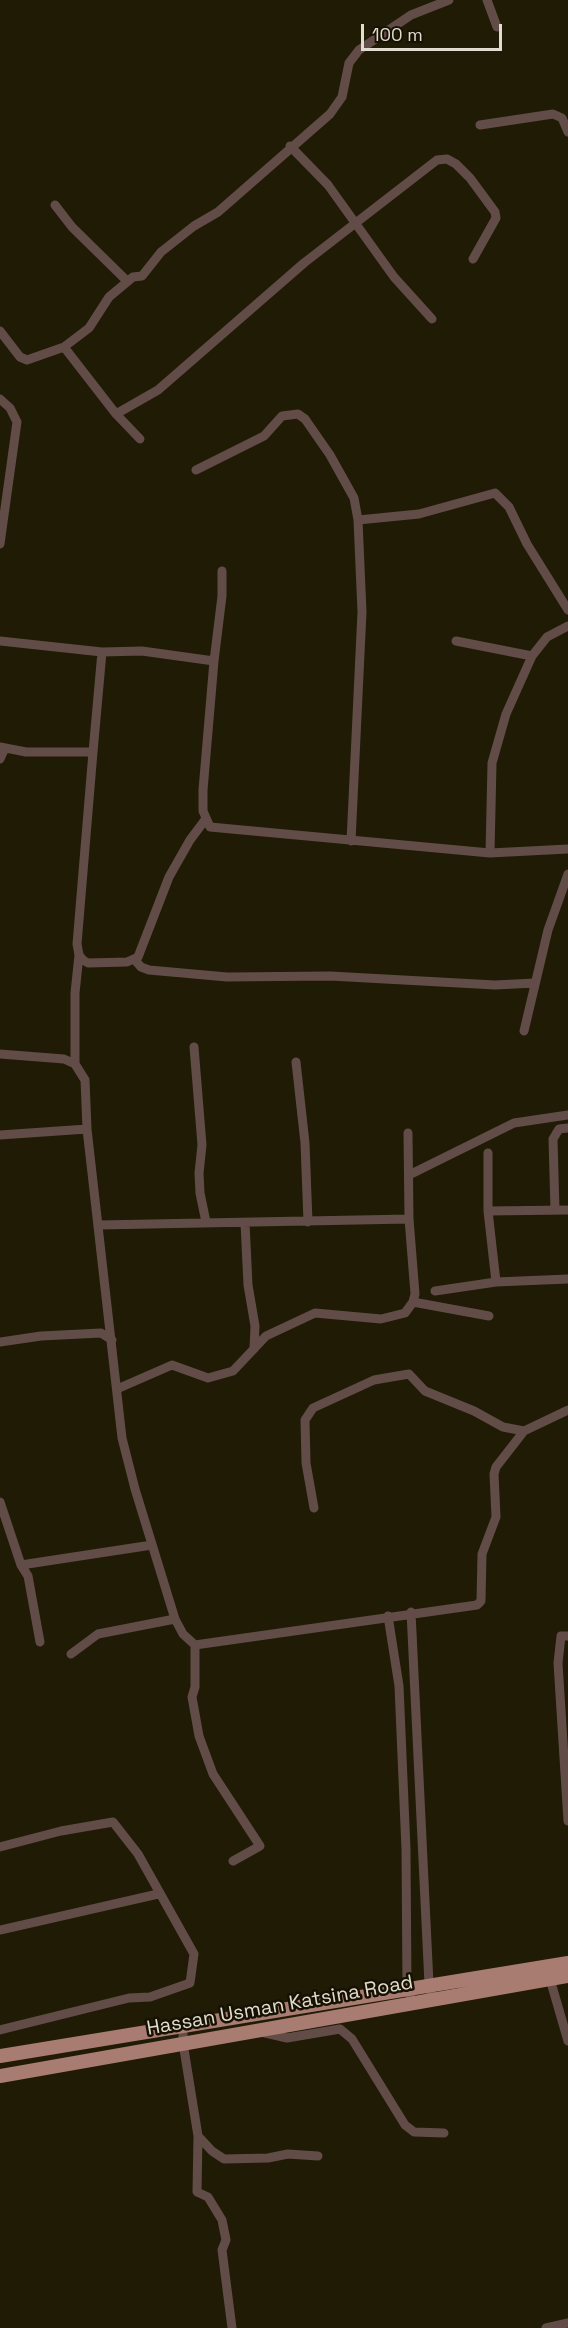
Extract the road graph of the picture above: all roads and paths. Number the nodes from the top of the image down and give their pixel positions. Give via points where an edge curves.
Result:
1 (449, 0) edge
2 (487, 0) edge
3 (425, 4) edge
4 (497, 27) dead end
5 (480, 125) dead end
6 (568, 132) edge
7 (290, 146) junction
8 (55, 205) dead end
9 (356, 222) junction
10 (473, 259) dead end
11 (127, 281) junction
12 (432, 319) dead end
13 (0, 331) edge
14 (64, 347) junction
15 (0, 399) edge
16 (116, 414) junction
17 (140, 439) dead end
18 (196, 470) dead end
19 (358, 520) junction
20 (0, 544) edge
21 (222, 571) dead end
22 (568, 610) edge
23 (568, 626) edge
24 (0, 641) edge
25 (456, 641) dead end
26 (102, 652) junction
27 (532, 656) junction
28 (214, 661) junction
29 (3, 747) edge
30 (93, 752) junction
31 (0, 759) edge
32 (205, 820) junction
33 (351, 841) junction
34 (568, 849) edge
35 (490, 853) junction
36 (568, 874) edge
37 (79, 955) junction
38 (134, 959) junction
39 (535, 983) junction
40 (524, 1031) dead end
41 (194, 1047) dead end
42 (0, 1054) edge
43 (296, 1062) dead end
44 (75, 1064) junction
45 (568, 1115) edge
46 (568, 1128) edge
47 (87, 1129) junction
48 (408, 1132) dead end
49 (0, 1135) edge
50 (488, 1153) dead end
51 (409, 1175) junction
52 (555, 1210) junction
53 (568, 1210) edge
54 (488, 1211) junction
55 (409, 1220) junction
56 (206, 1222) junction
57 (308, 1222) junction
58 (245, 1223) junction
59 (99, 1225) junction
60 (568, 1279) edge
61 (496, 1282) junction
62 (435, 1291) dead end
63 (413, 1302) junction
64 (489, 1316) dead end
65 (112, 1340) junction
66 (0, 1341) edge
67 (254, 1350) junction
68 (117, 1389) junction
69 (568, 1410) edge
70 (524, 1431) junction
71 (0, 1502) edge
72 (314, 1508) dead end
73 (152, 1545) junction
74 (21, 1565) junction
75 (411, 1612) junction
76 (388, 1616) junction
77 (175, 1618) junction
78 (568, 1636) edge
79 (40, 1642) dead end
80 (195, 1646) junction
81 (71, 1654) dead end
82 (565, 1746) edge
83 (568, 1821) edge
84 (0, 1847) edge
85 (233, 1861) dead end
86 (158, 1894) junction
87 (0, 1930) edge
88 (568, 1964) edge
89 (568, 1976) edge
90 (550, 1979) junction
91 (429, 1984) junction
92 (407, 1988) junction
93 (432, 1999) junction
94 (413, 2002) junction
95 (183, 2025) junction
96 (0, 2030) edge
97 (256, 2030) junction
98 (568, 2042) edge
99 (183, 2043) junction
100 (0, 2056) edge
101 (0, 2076) edge
102 (444, 2133) dead end
103 (198, 2136) junction
104 (318, 2156) dead end
105 (568, 2323) edge
106 (232, 2328) edge
107 (546, 2328) edge

1 - 3 street
2 - 4 street
3 - 7 street via 359,50 349,63 342,97 330,114
5 - 6 street via 553,114 562,118
7 - 9 street via 328,185
7 - 11 street via 218,212 161,252 142,276
8 - 11 street via 72,228
9 - 10 street via 430,165 447,159 470,178 495,212 496,218
9 - 12 street via 394,277
9 - 16 street via 158,390
11 - 14 street via 109,297 89,327
13 - 14 street via 20,357 27,360
14 - 16 street
15 - 20 street via 17,422
16 - 17 street
18 - 19 street via 264,436 282,416 298,414 305,419 354,498
19 - 22 street via 419,514 495,493 509,507
19 - 33 street via 362,612
21 - 28 street
23 - 27 street via 547,638
24 - 26 street
25 - 27 street
26 - 28 street via 142,651
26 - 30 street
27 - 35 street via 506,714 492,763
28 - 32 street via 203,790
29 - 30 street via 26,752
29 - 31 street
30 - 37 street
32 - 33 street via 210,827
32 - 38 street via 169,877 142,950
33 - 35 street
34 - 35 street
36 - 39 street
37 - 38 street via 88,963
37 - 44 street
38 - 39 street via 149,970 227,976
39 - 40 street
41 - 56 street via 202,1145 200,1193
42 - 44 street via 64,1059
43 - 57 street
44 - 47 street via 85,1080
45 - 51 street via 514,1123
46 - 52 street via 559,1129 553,1139
47 - 49 street
47 - 59 street
48 - 51 street
50 - 54 street
51 - 55 street
52 - 53 street
52 - 54 street
54 - 61 street
55 - 57 street
55 - 63 street
56 - 58 street
56 - 59 street
57 - 58 street
58 - 67 street
59 - 65 street
60 - 61 street
61 - 62 street
63 - 64 street
63 - 67 street via 405,1313 381,1319 315,1313 266,1336
65 - 66 street via 101,1333
65 - 68 street
67 - 68 street via 234,1371 208,1378 172,1365
68 - 73 street via 122,1438
69 - 70 street
70 - 72 street via 502,1427 425,1391 409,1374 374,1380 313,1408 305,1420 306,1463
70 - 75 street via 494,1474 496,1517 482,1554 481,1601 470,1608
71 - 74 street
73 - 74 street
73 - 77 street
74 - 79 street via 28,1576
75 - 76 street
75 - 91 street
76 - 80 street
76 - 92 street via 399,1686 403,1752
77 - 80 street
77 - 81 street via 98,1634
78 - 82 street via 561,1636 558,1663
80 - 85 street via 192,1697 199,1736 213,1774 260,1846
82 - 83 street
84 - 86 street via 114,1822 138,1854
86 - 87 street
86 - 96 street via 194,1954 190,1983 150,1997 129,1998
88 - 91 main road, Hassan Usman Katsina Road
89 - 90 main road, Hassan Usman Katsina Road
90 - 93 main road, Hassan Usman Katsina Road
90 - 98 street
91 - 92 main road, Hassan Usman Katsina Road
91 - 93 street
92 - 94 street
92 - 95 main road, Hassan Usman Katsina Road
93 - 94 main road, Hassan Usman Katsina Road
94 - 97 main road, Hassan Usman Katsina Road
95 - 99 street
95 - 100 main road, Hassan Usman Katsina Road
97 - 99 main road, Hassan Usman Katsina Road
97 - 102 street via 287,2038 340,2030 352,2039 405,2125 414,2132
99 - 101 main road, Hassan Usman Katsina Road
99 - 103 street
103 - 104 street via 224,2159
103 - 106 street via 197,2193 208,2197 222,2220
105 - 107 street

